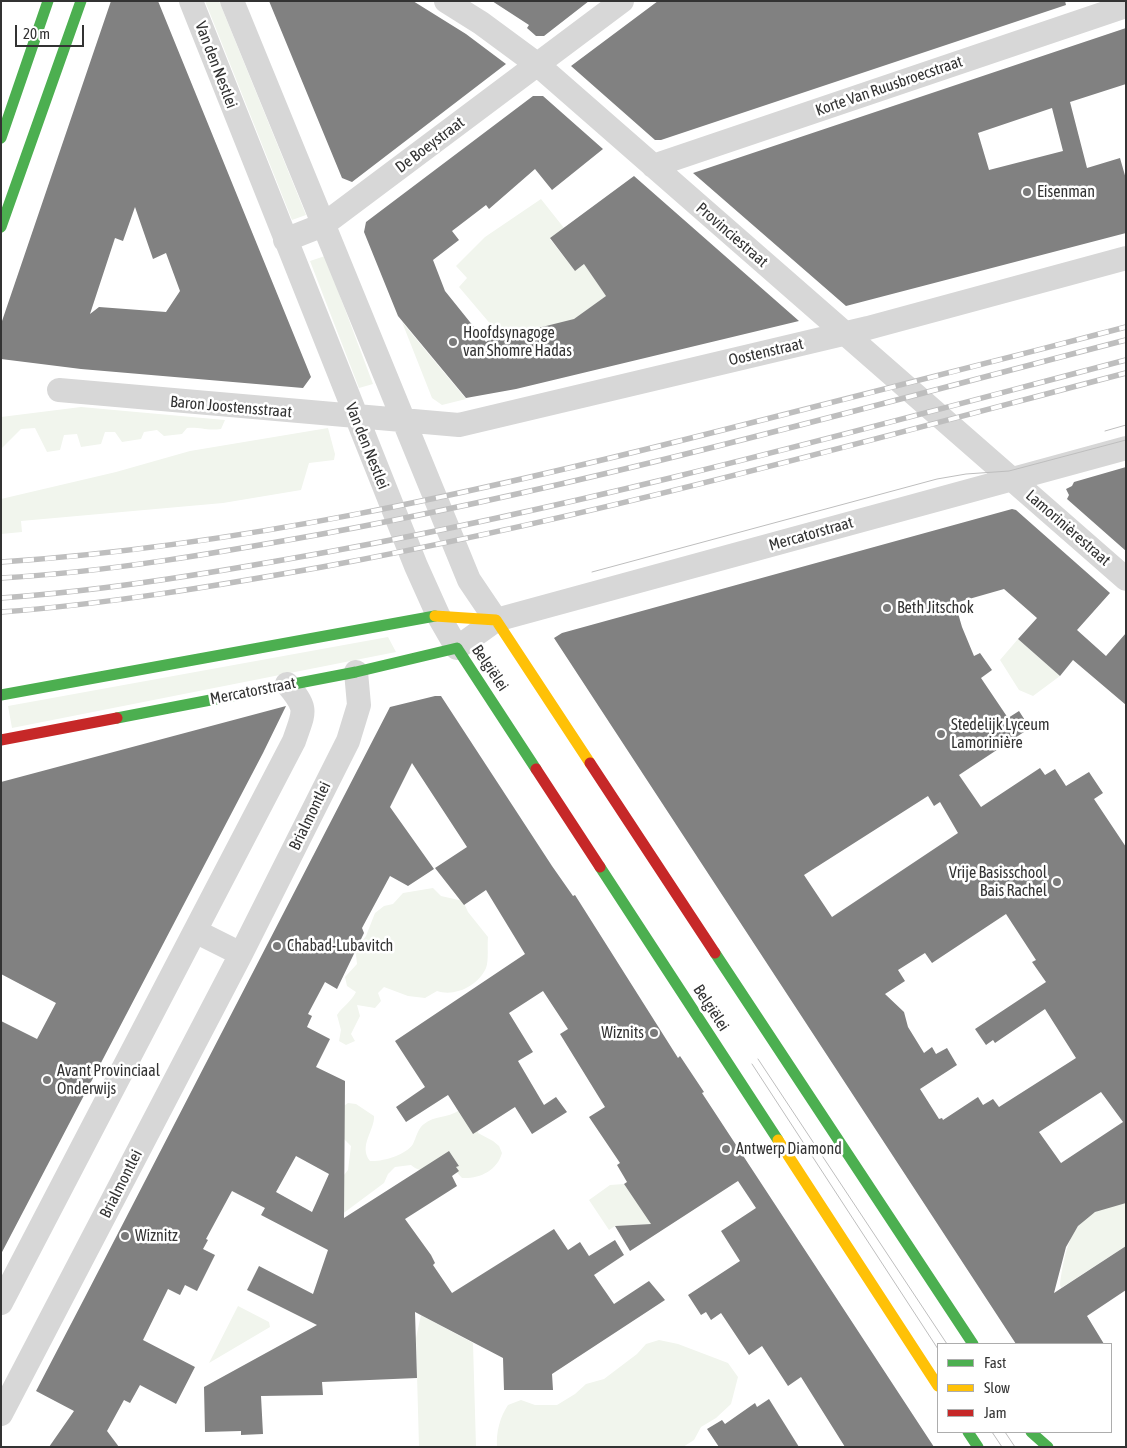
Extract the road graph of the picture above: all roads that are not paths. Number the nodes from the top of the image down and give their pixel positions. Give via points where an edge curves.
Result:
1 (48, 1) edge
2 (80, 1) edge
3 (191, 1) edge
4 (232, 1) edge
5 (446, 1) edge
6 (622, 1) edge
7 (1126, 6) edge
8 (538, 65) junction
9 (1, 138) edge
10 (653, 166) junction
11 (323, 225) junction
12 (1, 227) edge
13 (285, 240) junction
14 (1126, 258) edge
15 (845, 333) junction
16 (59, 390) dead end
17 (344, 417) junction
18 (403, 421) junction
19 (1126, 448) edge
20 (1011, 478) junction
21 (1126, 579) edge
22 (438, 615) junction
23 (496, 620) junction
24 (457, 648) junction
25 (356, 672) junction
26 (287, 684) junction
27 (1, 695) edge
28 (1, 740) edge
29 (195, 931) junction
30 (241, 954) junction
31 (1, 1303) edge
32 (972, 1343) edge
33 (937, 1384) edge
34 (1, 1414) edge
35 (969, 1433) edge
36 (1032, 1433) edge
37 (978, 1447) edge
38 (1048, 1447) edge

1 - 9 street
2 - 12 street
3 - 13 street, Van den Nestlei
4 - 11 street
5 - 8 street, Provinciestraat
6 - 8 street, De Boeystraat
7 - 10 street, Korte Van Ruusbroecstraat
8 - 10 street, Provinciestraat
8 - 11 street, De Boeystraat
10 - 15 street, Provinciestraat
11 - 13 street
11 - 18 street
13 - 17 street, Van den Nestlei
14 - 15 street, Oostenstraat
15 - 18 street, Oostenstraat via 459,426
15 - 20 street, Provinciestraat
16 - 17 street, Baron Joostensstraat
17 - 18 street, Baron Joostensstraat
17 - 22 street, Van den Nestlei
18 - 23 street via 469,580
19 - 20 street, Mercatorstraat
20 - 21 street, Lamorinièrestraat
20 - 23 street, Mercatorstraat
22 - 23 street, Mercatorstraat
22 - 24 street, Van den Nestlei
22 - 27 street, Mercatorstraat
23 - 24 street, Mercatorstraat
23 - 32 street, Belgiëlei
24 - 25 street, Mercatorstraat
24 - 33 street, Belgiëlei
25 - 26 street, Mercatorstraat
25 - 30 street, Brialmontlei via 359,705 348,741
26 - 28 street, Mercatorstraat
26 - 29 street via 302,701 303,714 294,741
29 - 30 street
29 - 31 street
30 - 34 street, Brialmontlei
35 - 37 street
36 - 38 street

